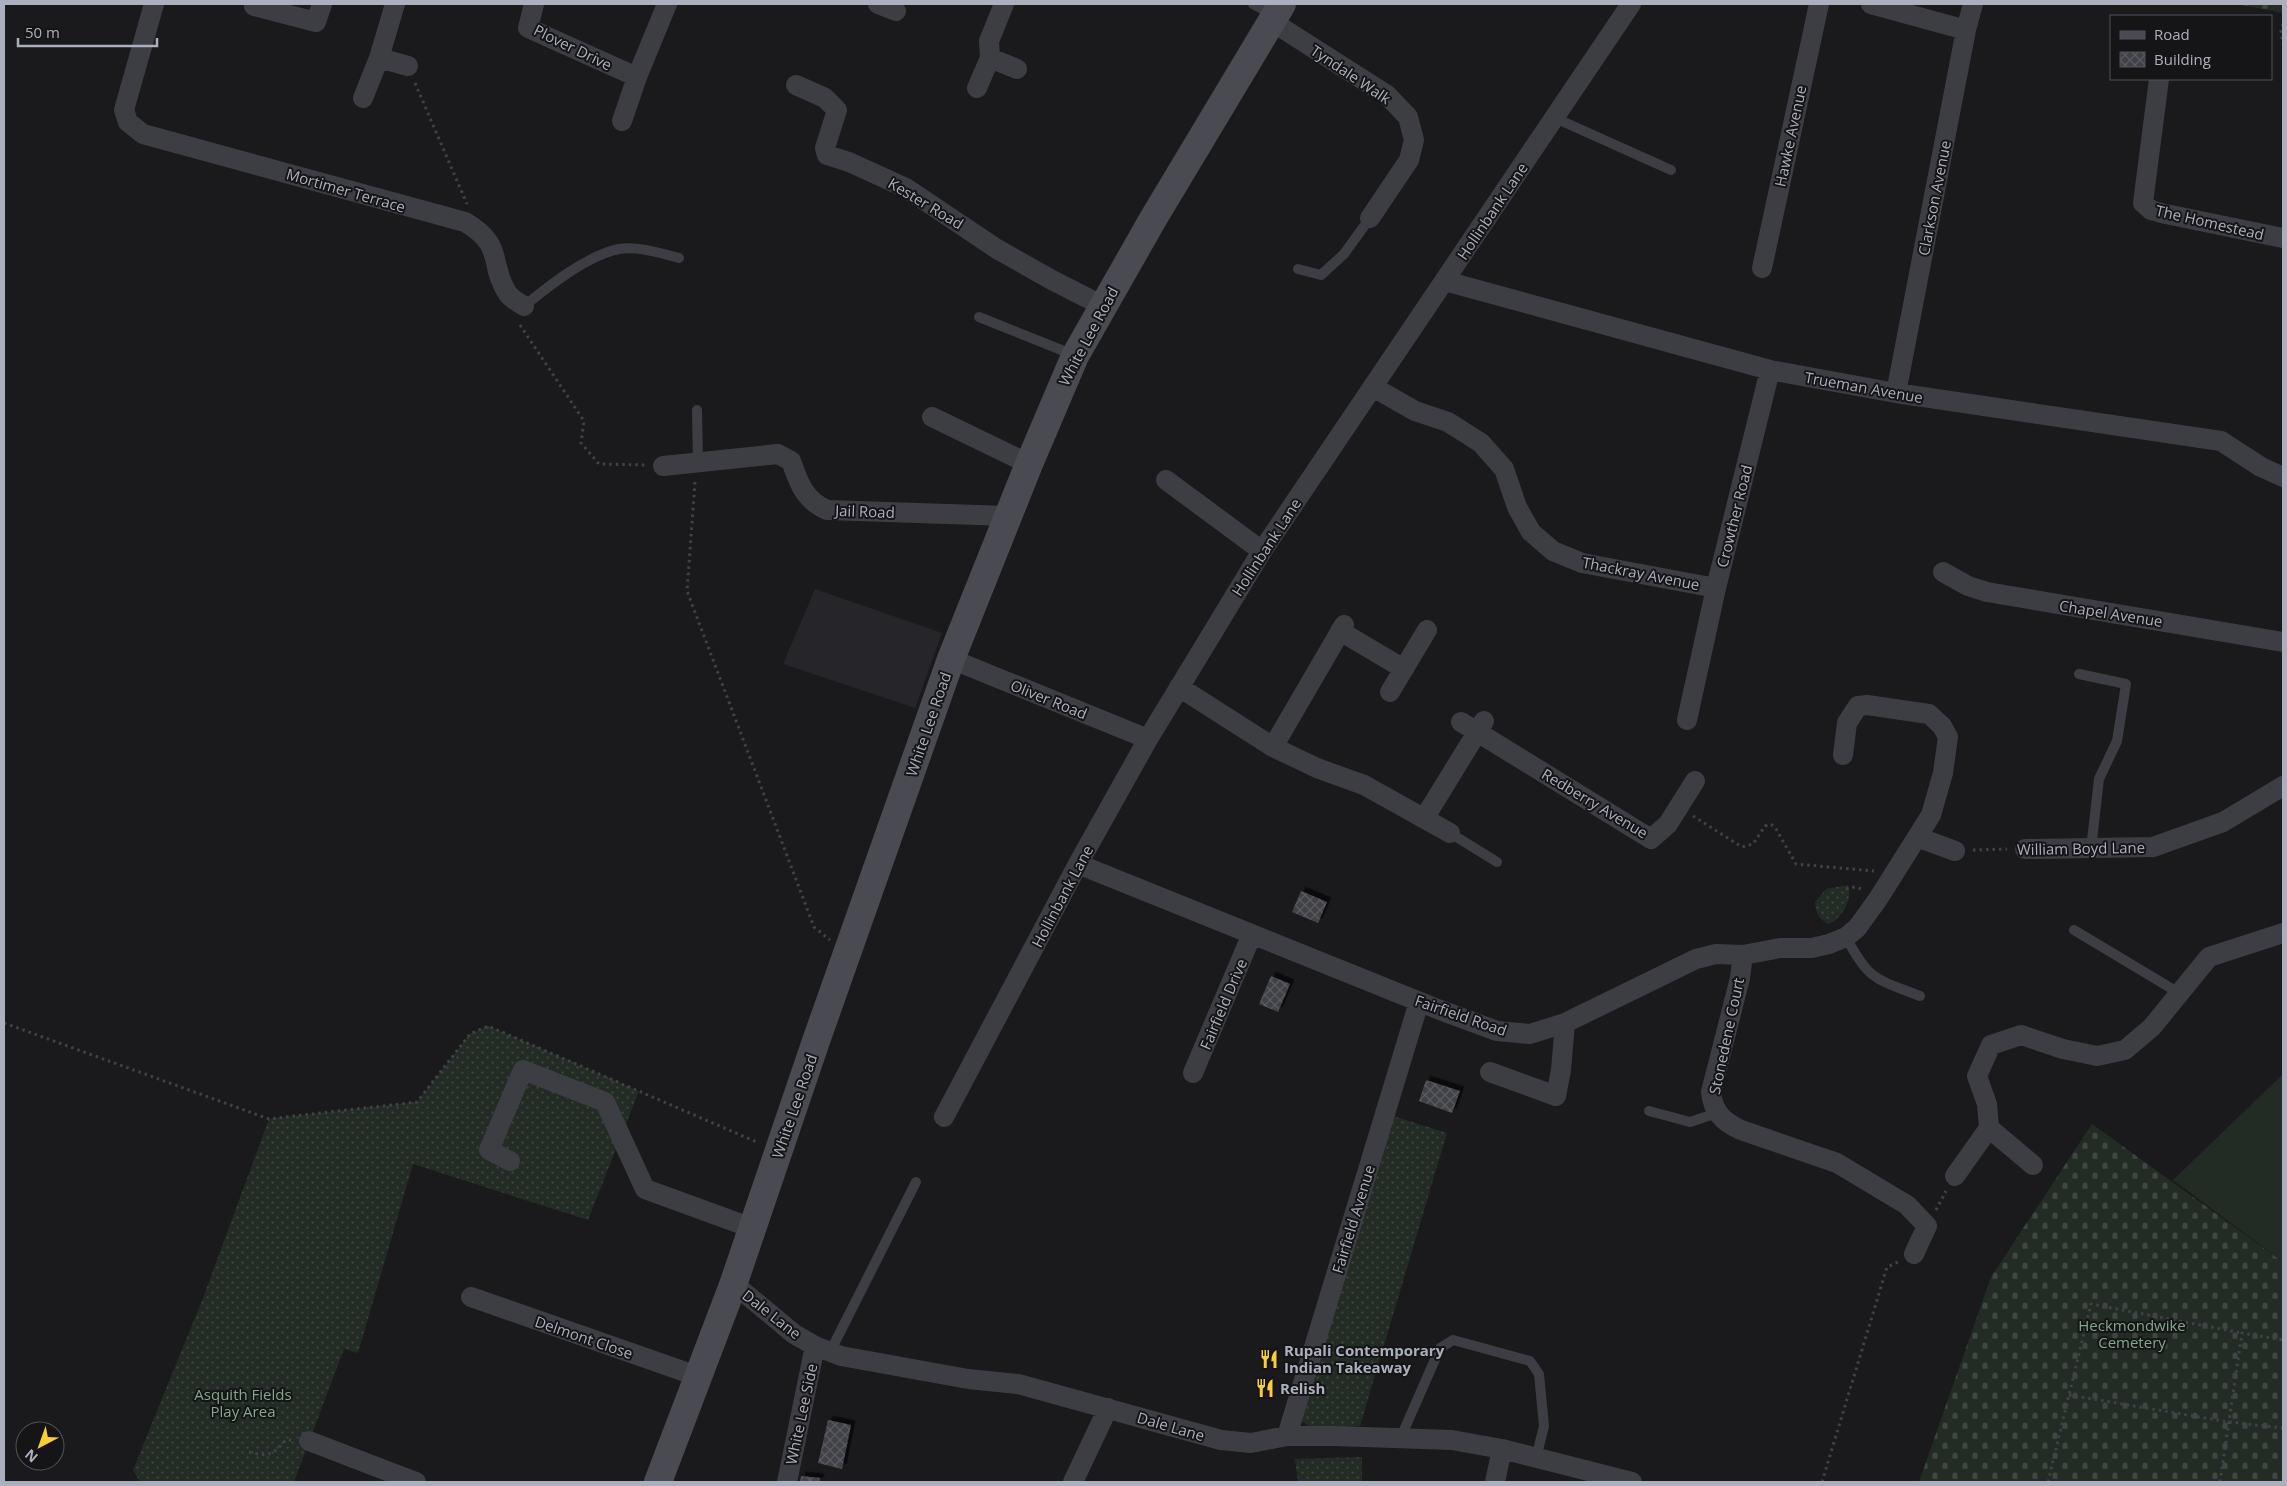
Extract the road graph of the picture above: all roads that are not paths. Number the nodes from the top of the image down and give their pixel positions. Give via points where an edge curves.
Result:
1 (154, 4) edge
2 (322, 4) edge
3 (395, 4) edge
4 (534, 4) edge
5 (667, 4) edge
6 (878, 4) edge
7 (1004, 4) edge
8 (1632, 4) edge
9 (1818, 4) edge
10 (1871, 4) edge
11 (1973, 4) edge
12 (254, 6) dead end
13 (896, 11) dead end
14 (1270, 11) edge
15 (1966, 30) junction
16 (379, 58) junction
17 (990, 58) junction
18 (408, 66) road end
19 (1017, 69) dead end
20 (637, 77) junction
21 (2159, 80) edge
22 (796, 85) dead end
23 (977, 88) dead end
24 (363, 98) dead end
25 (1555, 118) junction
26 (622, 121) dead end
27 (1672, 170) dead end
28 (1370, 218) joint
29 (2283, 238) edge
30 (679, 258) dead end
31 (1762, 268) dead end
32 (1298, 269) dead end
33 (1445, 281) junction
34 (524, 306) joint
35 (1103, 306) junction
36 (979, 317) dead end
37 (1075, 356) junction
38 (1770, 370) junction
39 (1373, 387) junction
40 (1896, 393) junction
41 (697, 410) dead end
42 (932, 417) dead end
43 (1029, 464) junction
44 (663, 466) road end
45 (697, 470) junction
46 (2283, 477) edge
47 (1166, 480) dead end
48 (1008, 516) junction
49 (1262, 550) junction
50 (1942, 572) dead end
51 (1716, 588) junction
52 (1427, 630) dead end
53 (2283, 642) edge
54 (951, 659) junction
55 (1404, 669) junction
56 (2079, 674) dead end
57 (1179, 687) junction
58 (1390, 692) dead end
59 (1687, 720) dead end
60 (1148, 739) junction
61 (1273, 747) junction
62 (1843, 755) dead end
63 (1695, 781) dead end
64 (2283, 786) edge
65 (1425, 817) junction
66 (1450, 834) joint
67 (1917, 837) junction
68 (2025, 849) road end
69 (2091, 849) junction
70 (1955, 851) road end
71 (1497, 862) dead end
72 (1078, 864) junction
73 (2074, 930) dead end
74 (2283, 933) edge
75 (1252, 934) junction
76 (1846, 937) junction
77 (1743, 955) junction
78 (2179, 993) junction
79 (1920, 996) dead end
80 (1419, 1002) junction
81 (1565, 1023) junction
82 (1490, 1072) dead end
83 (1193, 1073) dead end
84 (1649, 1111) dead end
85 (1717, 1113) junction
86 (944, 1117) dead end
87 (1989, 1128) junction
88 (510, 1161) dead end
89 (2033, 1165) dead end
90 (1955, 1176) road end
91 (916, 1182) dead end
92 (752, 1228) junction
93 (1914, 1254) road end
94 (734, 1284) junction
95 (472, 1297) dead end
96 (823, 1349) junction
97 (697, 1376) junction
98 (1108, 1408) junction
99 (1287, 1436) junction
100 (1401, 1437) junction
101 (309, 1441) road end
102 (1502, 1449) junction
103 (1536, 1458) junction
104 (416, 1482) edge
105 (658, 1482) edge
106 (787, 1482) edge
107 (1073, 1482) edge
108 (1495, 1482) edge
109 (1632, 1482) edge

1 - 34 street, Mortimer Terrace via 124,110 128,122 144,134 465,222 478,230 493,247 509,294
2 - 12 street via 316,22
3 - 16 street
4 - 20 street, Plover Drive via 528,28
5 - 20 street
6 - 13 street
7 - 17 street via 989,41
8 - 25 street, Hollinbank Lane
9 - 31 street, Hawke Avenue
10 - 15 street
11 - 15 street, Clarkson Avenue
14 - 28 street, Tyndale Walk via 1387,95 1408,117 1414,140 1409,160
14 - 35 main road, White Lee Road
15 - 40 street, Clarkson Avenue
16 - 18 street
16 - 24 street
17 - 19 street
17 - 23 street
20 - 26 street
21 - 29 street, The Homestead via 2143,203 2161,213
22 - 35 street, Kester Road via 825,98 837,110 825,148 828,155 906,188 997,249
25 - 27 lane
25 - 33 street, Hollinbank Lane
28 - 32 lane via 1344,254 1321,275
30 - 34 lane via 636,249 619,249 565,274
33 - 38 street, Trueman Avenue
33 - 39 street, Hollinbank Lane
35 - 37 main road, White Lee Road
36 - 37 lane
37 - 43 main road, White Lee Road
38 - 40 street, Trueman Avenue
38 - 51 street, Crowther Road
39 - 49 street, Hollinbank Lane
39 - 51 street, Thackray Avenue via 1415,411 1448,422 1481,443 1504,469 1531,532 1553,551 1582,564
40 - 46 street, Trueman Avenue via 2220,441
41 - 45 lane
42 - 43 street
43 - 48 main road, White Lee Road
44 - 45 street, Jail Road
45 - 48 street, Jail Road via 778,454 791,461 808,499 827,510
47 - 49 street
48 - 54 main road, White Lee Road
49 - 57 street, Hollinbank Lane
50 - 53 street, Chapel Avenue via 1987,592
51 - 59 street, Crowther Road
52 - 55 street
54 - 60 street, Oliver Road
54 - 92 main road, White Lee Road
55 - 58 street
55 - 61 street via 1342,628
56 - 69 lane via 2126,684 2118,741 2099,779
57 - 60 street, Hollinbank Lane
57 - 61 street
60 - 72 street, Hollinbank Lane
61 - 65 street via 1364,785
62 - 67 street, Fairfield Road via 1847,723 1858,706 1929,714 1942,726 1948,737 1943,773 1931,815
63 - 65 street, Redberry Avenue via 1668,824 1651,839 1474,725
64 - 69 street, William Boyd Lane via 2223,822 2154,847
65 - 66 street
66 - 71 lane
67 - 70 street
67 - 76 street, Fairfield Road via 1866,916
68 - 69 street, William Boyd Lane
72 - 75 street, Fairfield Road
72 - 86 street, Hollinbank Lane
73 - 78 lane
74 - 78 street via 2209,957
75 - 80 street, Fairfield Road
75 - 83 street, Fairfield Drive
76 - 77 street, Fairfield Road via 1812,948 1780,948
76 - 79 lane via 1867,972
77 - 81 street, Fairfield Road via 1716,954 1696,959
77 - 85 street, Stonedene Court via 1711,1092
78 - 87 street via 2152,1027 2125,1050 2097,1056 2021,1035 1991,1045 1977,1076 1987,1104
80 - 81 street, Fairfield Road via 1497,1031 1530,1034
80 - 99 street, Fairfield Avenue
81 - 82 street via 1556,1096
84 - 85 lane via 1690,1122
85 - 93 street, Stonedene Court via 1728,1124 1741,1130 1837,1163 1907,1205 1927,1226
87 - 89 street
87 - 90 street
88 - 92 street via 489,1150 523,1070 605,1102 645,1189
91 - 96 lane
92 - 94 main road, White Lee Road
94 - 96 street, Dale Lane via 794,1334
94 - 97 main road, White Lee Road
95 - 97 street, Delmont Close
96 - 98 street, Dale Lane via 841,1356 968,1379 1018,1384
96 - 106 street, White Lee Side
97 - 105 main road, White Lee Road
98 - 99 street, Dale Lane via 1220,1440 1252,1443
98 - 107 street
99 - 100 street, Dale Lane
100 - 102 street, Dale Lane via 1452,1440
100 - 103 lane via 1440,1348 1453,1340 1530,1361 1539,1374 1544,1426
101 - 104 street
102 - 103 street, Dale Lane
102 - 108 street
103 - 109 street, Dale Lane

